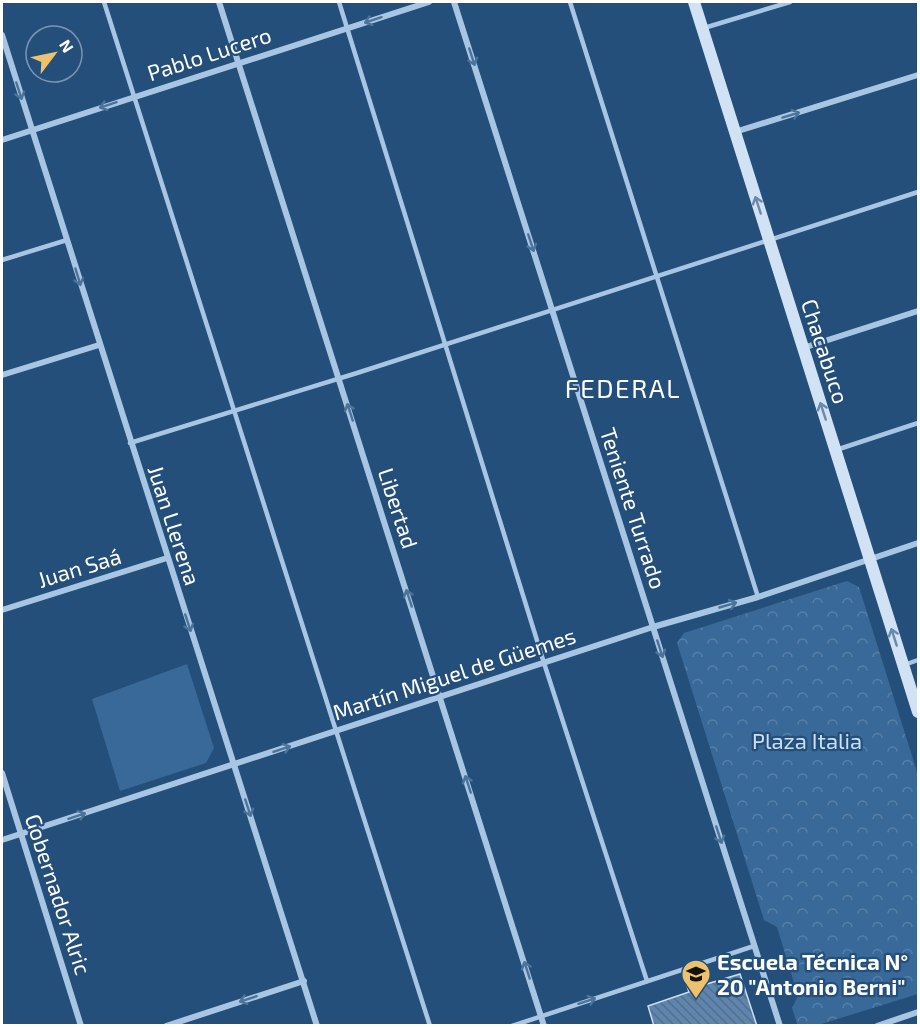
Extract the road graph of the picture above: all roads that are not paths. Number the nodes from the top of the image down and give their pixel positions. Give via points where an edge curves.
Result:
1 (104, 2) edge
2 (219, 2) edge
3 (339, 2) edge
4 (429, 2) edge
5 (454, 2) edge
6 (570, 2) edge
7 (694, 2) edge
8 (790, 2) edge
9 (348, 28) junction
10 (702, 29) junction
11 (2, 35) edge
12 (238, 63) junction
13 (918, 75) edge
14 (135, 97) junction
15 (32, 130) junction
16 (735, 132) junction
17 (2, 140) edge
18 (918, 192) edge
19 (66, 240) junction
20 (769, 241) junction
21 (2, 260) edge
22 (657, 276) junction
23 (552, 310) junction
24 (918, 311) edge
25 (99, 345) junction
26 (445, 345) junction
27 (803, 348) junction
28 (2, 375) edge
29 (339, 379) junction
30 (235, 411) junction
31 (918, 423) edge
32 (130, 443) junction
33 (836, 450) junction
34 (918, 543) edge
35 (167, 558) junction
36 (869, 560) junction
37 (758, 597) junction
38 (2, 610) edge
39 (653, 627) junction
40 (918, 660) edge
41 (544, 663) junction
42 (904, 665) junction
43 (441, 697) junction
44 (918, 712) edge
45 (336, 731) junction
46 (233, 765) junction
47 (2, 773) edge
48 (21, 834) junction
49 (2, 840) edge
50 (754, 946) junction
51 (303, 981) junction
52 (647, 981) junction
53 (918, 1011) edge
54 (541, 1016) junction
55 (81, 1026) edge
56 (166, 1026) edge
57 (317, 1026) edge
58 (430, 1026) edge
59 (512, 1026) edge
60 (544, 1026) edge
61 (780, 1026) edge
62 (877, 1026) edge

1 - 14 lane
2 - 12 street, Libertad
3 - 9 lane
4 -> 9 street, Pablo Lucero
5 -> 23 street, Teniente Turrado
6 - 22 lane
7 - 10 main road, Chacabuco
8 - 10 lane
9 - 12 street, Pablo Lucero
9 - 26 lane
10 - 16 main road, Chacabuco
11 -> 15 street, Juan Llerena
12 - 14 street, Pablo Lucero
12 - 29 street, Libertad
16 -> 13 street
14 -> 15 street, Pablo Lucero
14 - 30 lane
15 - 17 street, Pablo Lucero
15 - 19 street, Juan Llerena
20 -> 16 main road, Chacabuco
18 - 20 lane
19 - 21 lane
19 -> 25 street, Juan Llerena
20 - 22 lane
20 - 27 main road, Chacabuco
22 - 23 lane
22 - 37 lane
23 - 26 lane
23 - 39 street, Teniente Turrado
24 - 27 street
25 - 28 street
25 - 32 street, Juan Llerena
26 - 29 lane
26 - 41 lane
33 -> 27 main road, Chacabuco
29 - 30 lane
43 -> 29 street, Libertad
30 - 32 lane
30 - 45 lane
31 - 33 lane
32 - 35 street, Juan Llerena
33 - 36 main road, Chacabuco
34 - 36 street, Martín Miguel de Güemes
35 - 38 street, Juan Saá
35 -> 46 street, Juan Llerena
36 - 37 street, Martín Miguel de Güemes
42 -> 36 main road, Chacabuco
39 -> 37 street, Martín Miguel de Güemes
39 - 41 street, Martín Miguel de Güemes
39 -> 50 street, Teniente Turrado
40 - 42 lane
41 - 43 street, Martín Miguel de Güemes
41 - 52 lane
42 - 44 main road, Chacabuco
43 - 45 street, Martín Miguel de Güemes
54 -> 43 street, Libertad
46 -> 45 street, Martín Miguel de Güemes
45 - 58 lane
48 -> 46 street, Martín Miguel de Güemes
46 -> 51 street, Juan Llerena
47 - 48 street, Gobernador Alric
48 - 49 street, Martín Miguel de Güemes
48 - 55 street, Gobernador Alric
50 - 52 lane
50 - 61 street, Teniente Turrado
51 -> 56 street
51 - 57 street, Juan Llerena
54 -> 52 lane
53 - 62 street
54 - 59 lane
54 - 60 street, Libertad

